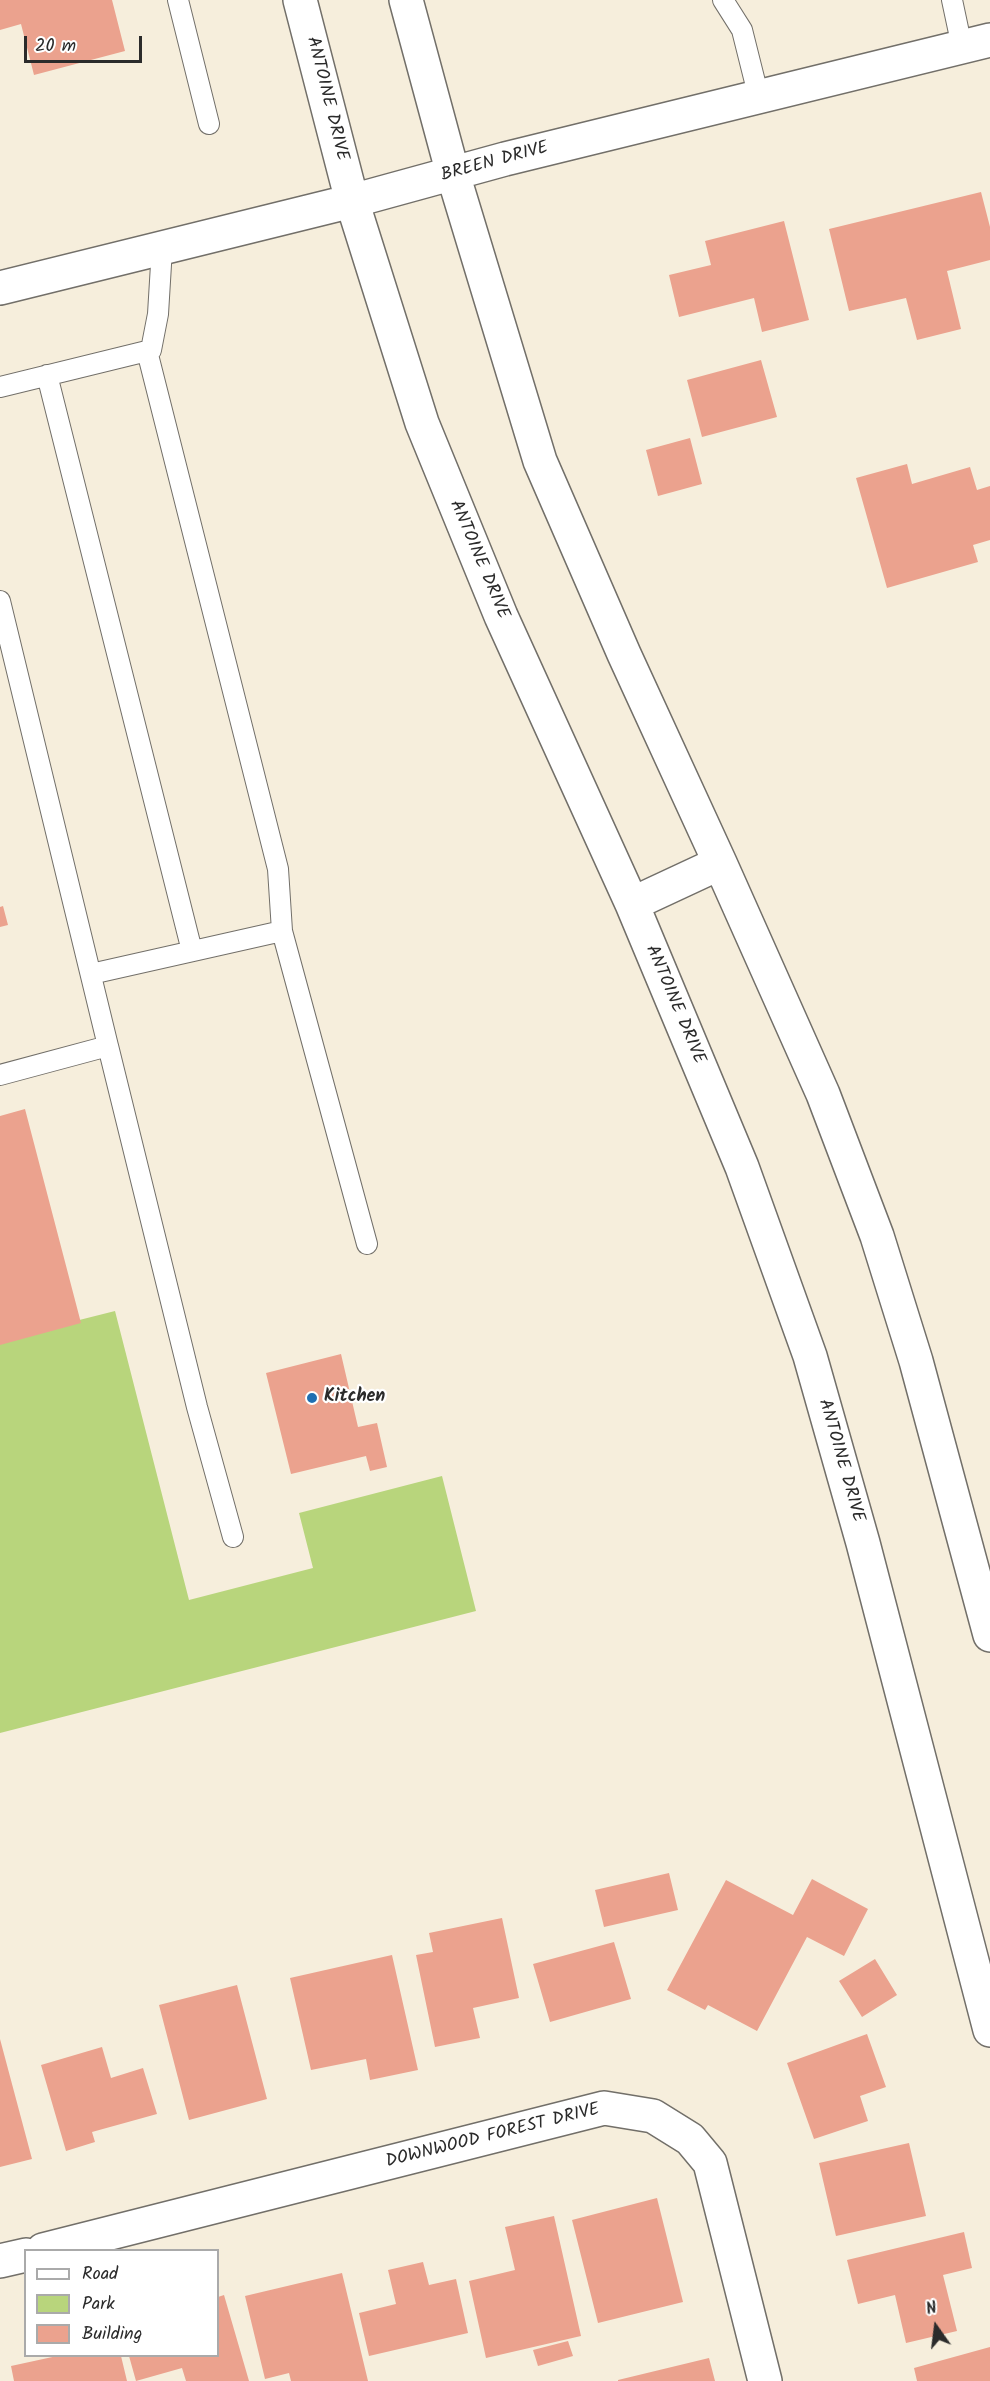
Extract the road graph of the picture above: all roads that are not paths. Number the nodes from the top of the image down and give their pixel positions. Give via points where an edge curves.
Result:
1 (178, 0) edge
2 (300, 0) edge
3 (405, 0) edge
4 (723, 0) edge
5 (952, 0) edge
6 (976, 44) edge
7 (759, 98) junction
8 (209, 124) dead end
9 (453, 174) junction
10 (352, 201) junction
11 (162, 248) junction
12 (0, 288) edge
13 (147, 351) junction
14 (47, 375) junction
15 (0, 387) edge
16 (0, 601) edge
17 (720, 863) junction
18 (632, 904) junction
19 (282, 931) junction
20 (192, 951) junction
21 (91, 974) junction
22 (108, 1046) junction
23 (0, 1075) edge
24 (367, 1244) dead end
25 (232, 1537) dead end
26 (990, 1635) edge
27 (990, 2030) edge
28 (47, 2249) edge
29 (24, 2256) edge
30 (0, 2262) edge
31 (765, 2381) edge

1 - 8 lane
2 - 10 main road, ANTOINE DRIVE
3 - 9 main road
4 - 7 lane via 742,30
5 - 6 lane
6 - 7 main road, BREEN DRIVE
7 - 9 main road, BREEN DRIVE
9 - 10 main road, BREEN DRIVE
9 - 17 main road via 540,461
10 - 11 main road, BREEN DRIVE
10 - 18 main road, ANTOINE DRIVE via 422,423 501,616
11 - 12 main road, BREEN DRIVE
11 - 13 lane via 158,314 151,350
13 - 14 lane
13 - 19 lane via 278,869
14 - 15 lane
14 - 20 lane
16 - 21 lane
17 - 18 main road
17 - 26 main road via 823,1094 877,1236 916,1361
18 - 27 main road, ANTOINE DRIVE via 746,1178 810,1356
19 - 20 lane
19 - 24 lane
20 - 21 lane
21 - 22 lane
22 - 23 lane
22 - 25 lane
28 - 31 main road, DOWNWOOD FOREST DRIVE via 604,2108 653,2116 690,2139 710,2163
29 - 30 main road

